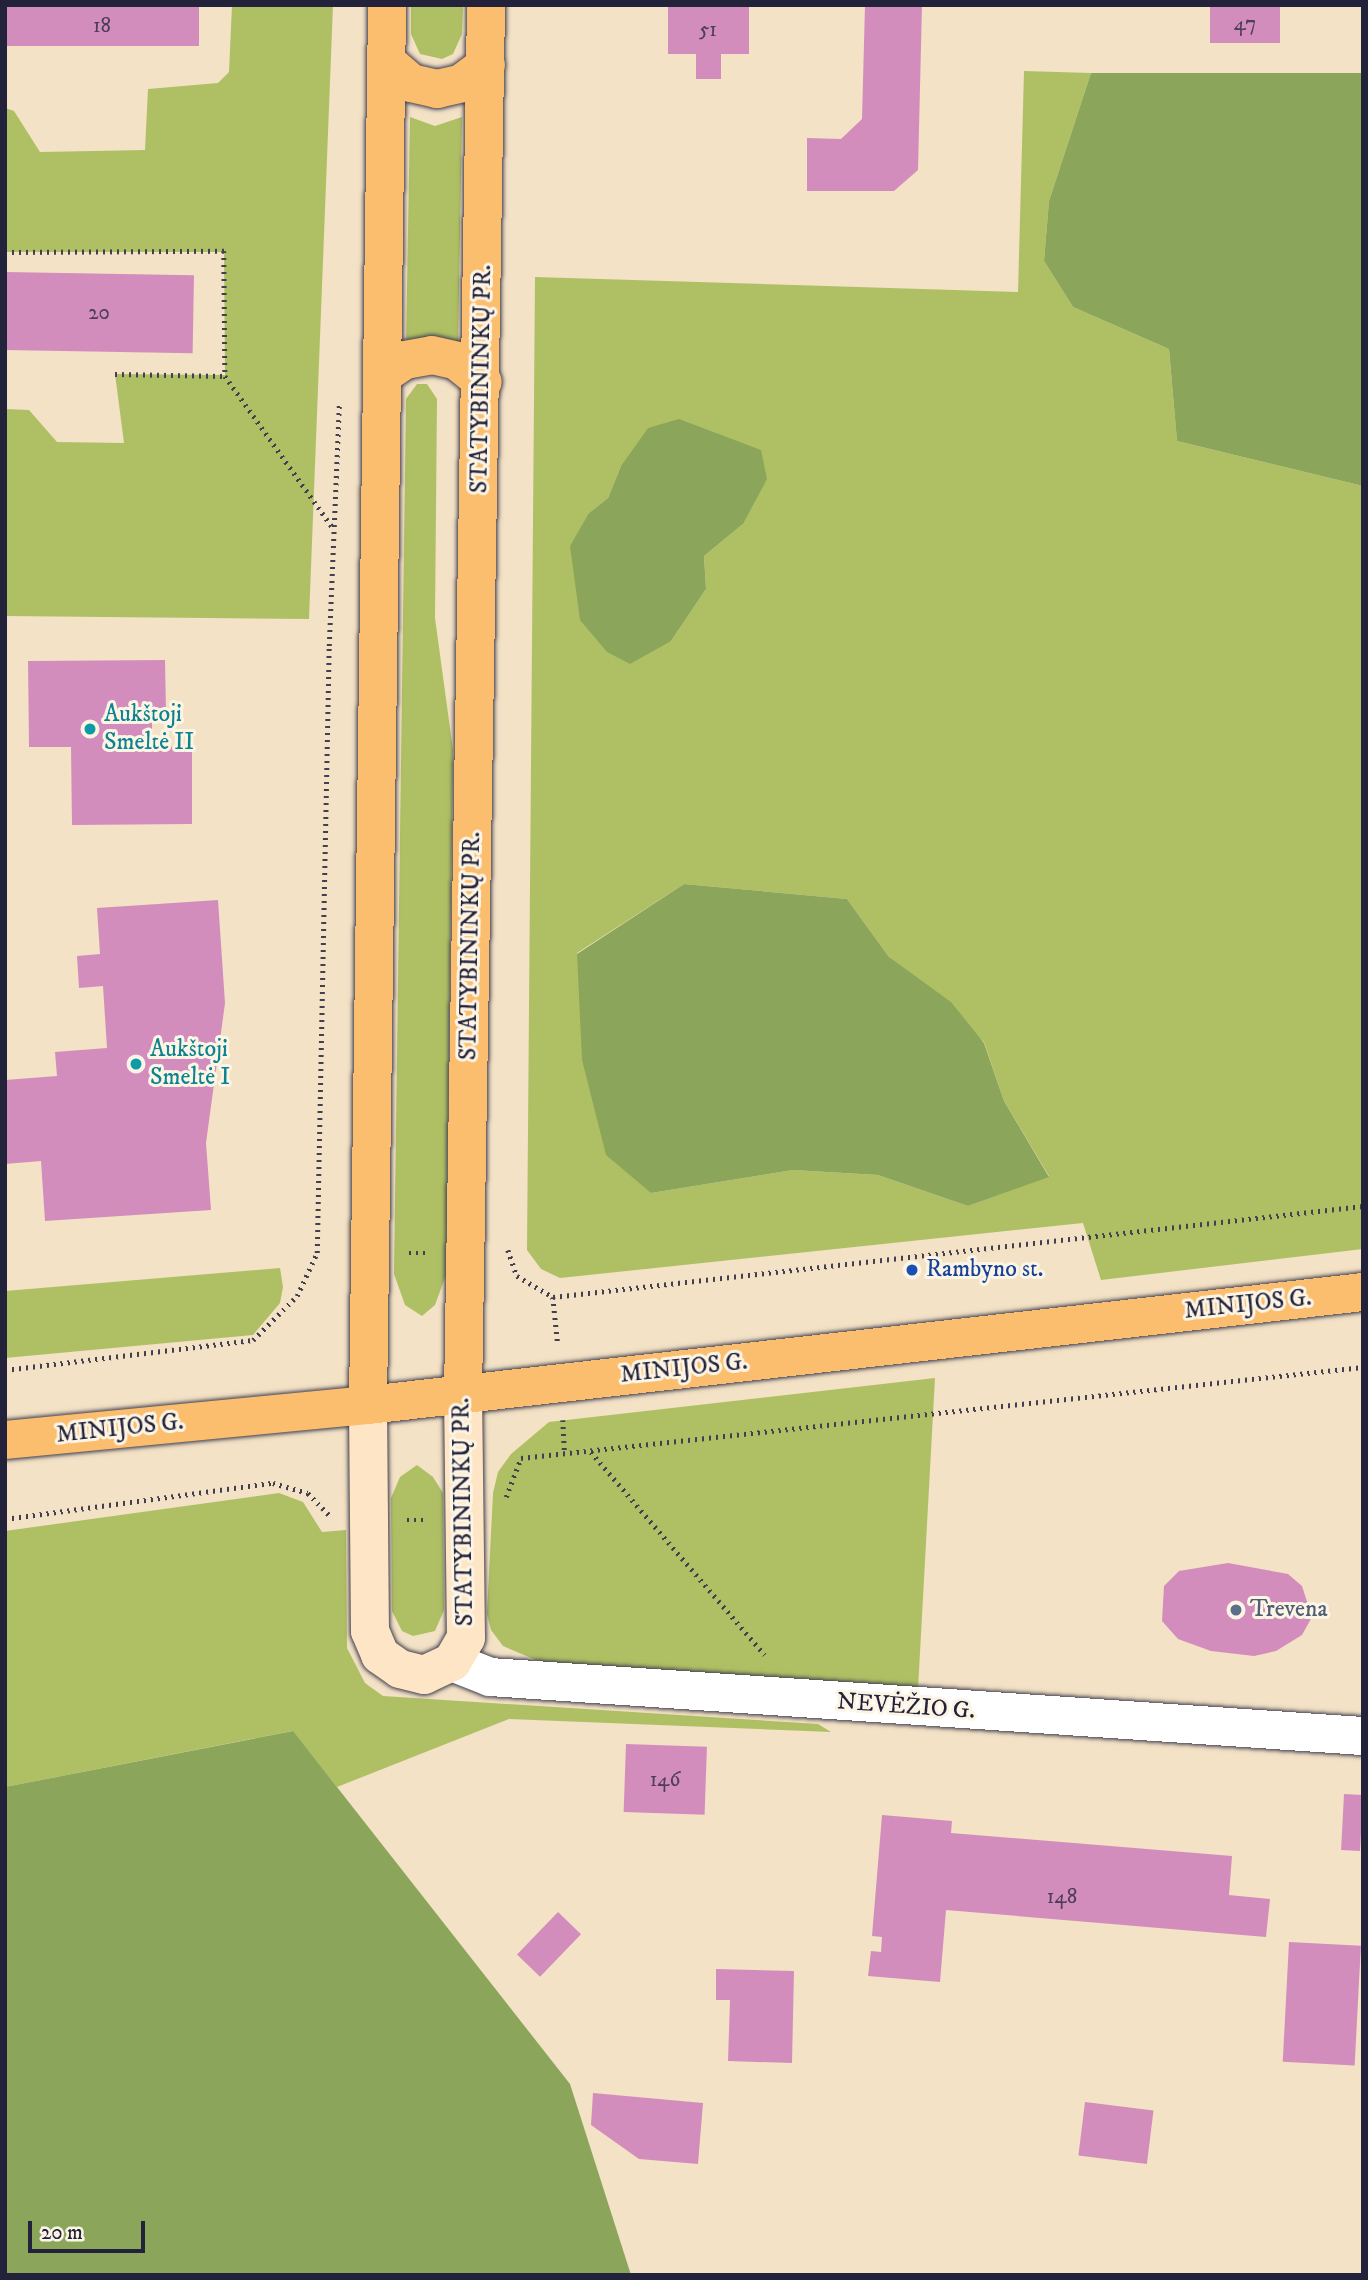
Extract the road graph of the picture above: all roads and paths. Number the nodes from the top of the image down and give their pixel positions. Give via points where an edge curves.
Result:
1 (387, 5) edge
2 (486, 5) edge
3 (387, 62) junction
4 (486, 65) junction
5 (5, 252) edge
6 (115, 374) dead end
7 (384, 374) junction
8 (225, 376) junction
9 (483, 382) junction
10 (340, 396) dead end
11 (334, 528) junction
12 (1363, 1206) edge
13 (1363, 1292) edge
14 (553, 1297) dead end
15 (1363, 1367) edge
16 (5, 1370) edge
17 (463, 1394) junction
18 (368, 1405) junction
19 (5, 1440) edge
20 (590, 1451) junction
21 (5, 1518) edge
22 (369, 1519) junction
23 (464, 1521) junction
24 (452, 1662) junction
25 (803, 1700) junction
26 (1363, 1737) edge

1 - 3 main road, STATYBININKŲ PR.
2 - 4 main road, STATYBININKŲ PR.
3 - 4 main road via 411,83 437,89 462,83
3 - 7 main road, STATYBININKŲ PR.
4 - 9 main road, STATYBININKŲ PR.
5 - 8 path via 224,251
6 - 8 path
7 - 9 main road via 405,360 432,355 457,361
7 - 18 main road, STATYBININKŲ PR.
8 - 11 path
9 - 17 main road, STATYBININKŲ PR.
10 - 11 path
11 - 16 path via 317,1253 297,1296 253,1340
12 - 14 path
13 - 17 main road, MINIJOS G.
15 - 20 path
17 - 18 main road, MINIJOS G.
17 - 23 main road, STATYBININKŲ PR.
18 - 19 main road, MINIJOS G.
18 - 22 main road, STATYBININKŲ PR.
20 - 23 path via 521,1458 500,1522
20 - 25 path
21 - 22 path via 273,1483 308,1493 331,1518
22 - 23 path
22 - 24 main road, STATYBININKŲ PR. via 370,1631 380,1655 400,1670 424,1675
23 - 24 main road, STATYBININKŲ PR. via 466,1638
24 - 25 street, NEVĖŽIO G. via 490,1677
25 - 26 street, NEVĖŽIO G.

